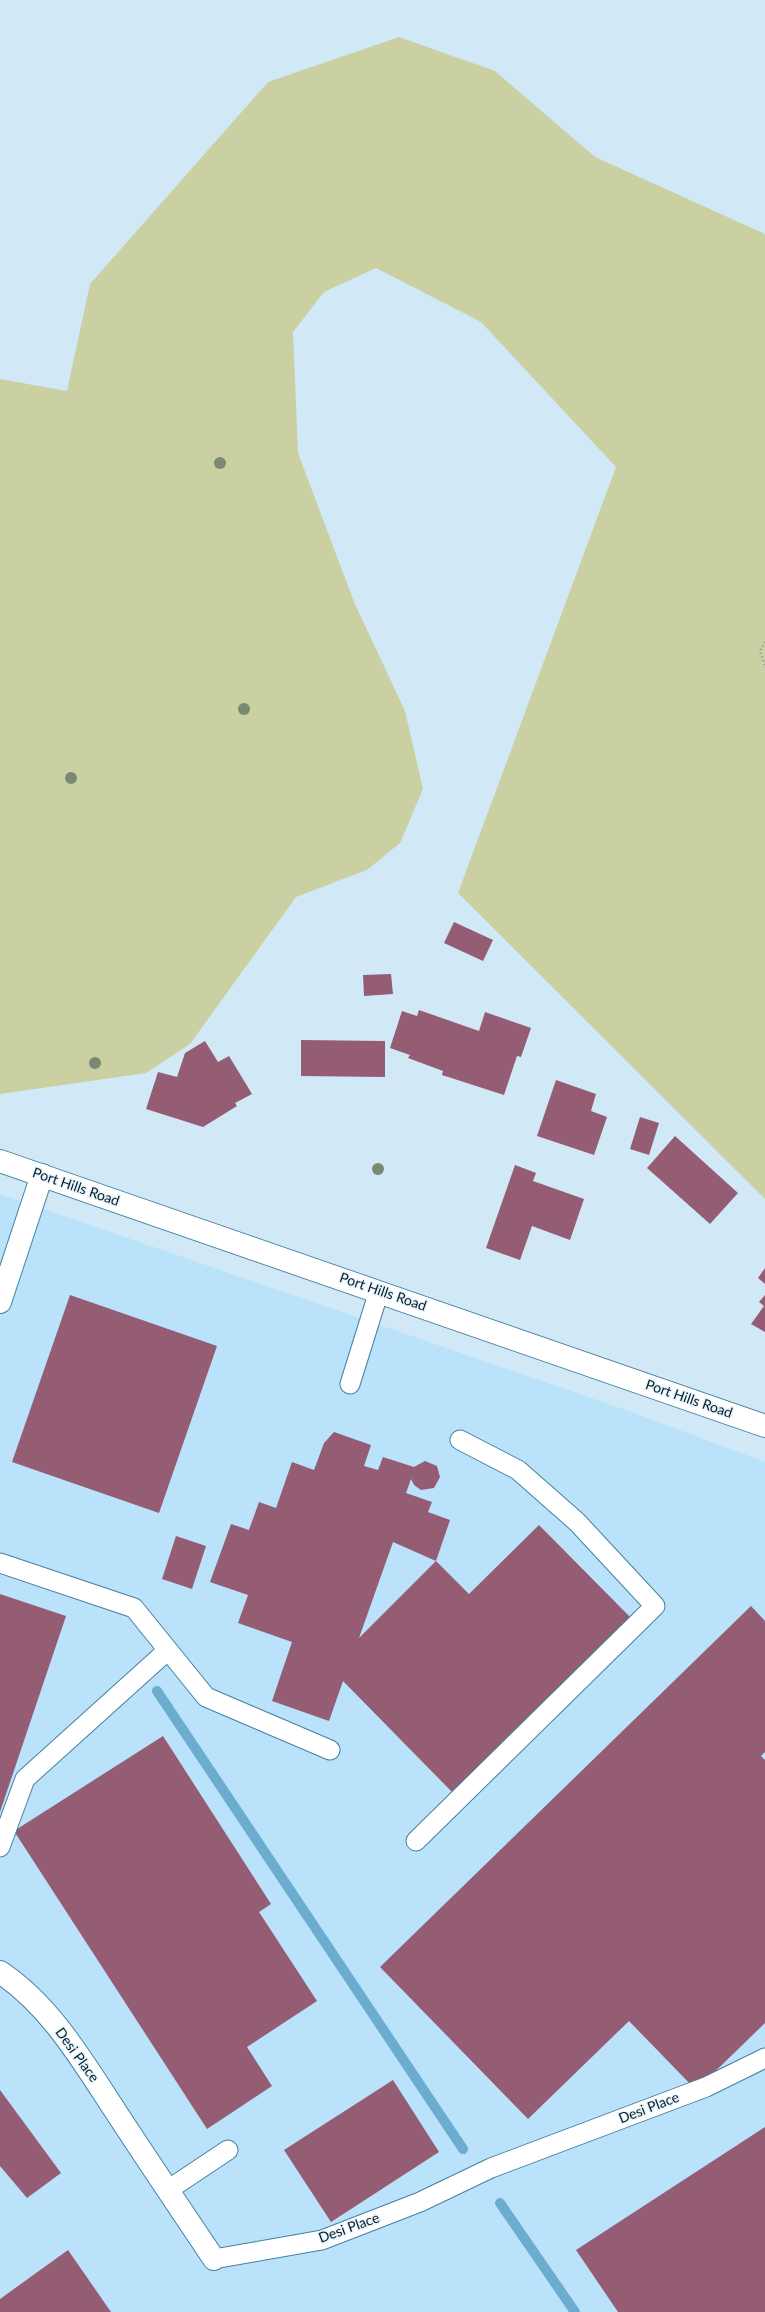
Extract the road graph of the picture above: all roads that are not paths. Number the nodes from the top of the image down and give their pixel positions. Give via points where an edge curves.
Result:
1 (0, 1161) edge
2 (42, 1175) junction
3 (379, 1291) junction
4 (0, 1302) edge
5 (350, 1384) dead end
6 (765, 1426) edge
7 (460, 1440) dead end
8 (0, 1562) edge
9 (168, 1650) junction
10 (330, 1750) dead end
11 (416, 1841) dead end
12 (0, 1848) edge
13 (0, 1972) edge
14 (765, 2058) edge
15 (228, 2150) dead end
16 (168, 2190) junction
17 (214, 2259) joint

1 - 2 main road, Port Hills Road
2 - 3 main road, Port Hills Road
2 - 4 main road
3 - 5 lane
3 - 6 main road, Port Hills Road
7 - 11 lane via 518,1470 577,1522 655,1606
8 - 9 lane via 134,1608
9 - 10 lane via 206,1697
9 - 12 lane via 25,1779
13 - 16 main road, Desi Place via 19,1985 57,2027
14 - 17 lane, Desi Place via 706,2087 491,2168 420,2202 322,2240
15 - 16 lane
16 - 17 main road, Desi Place

